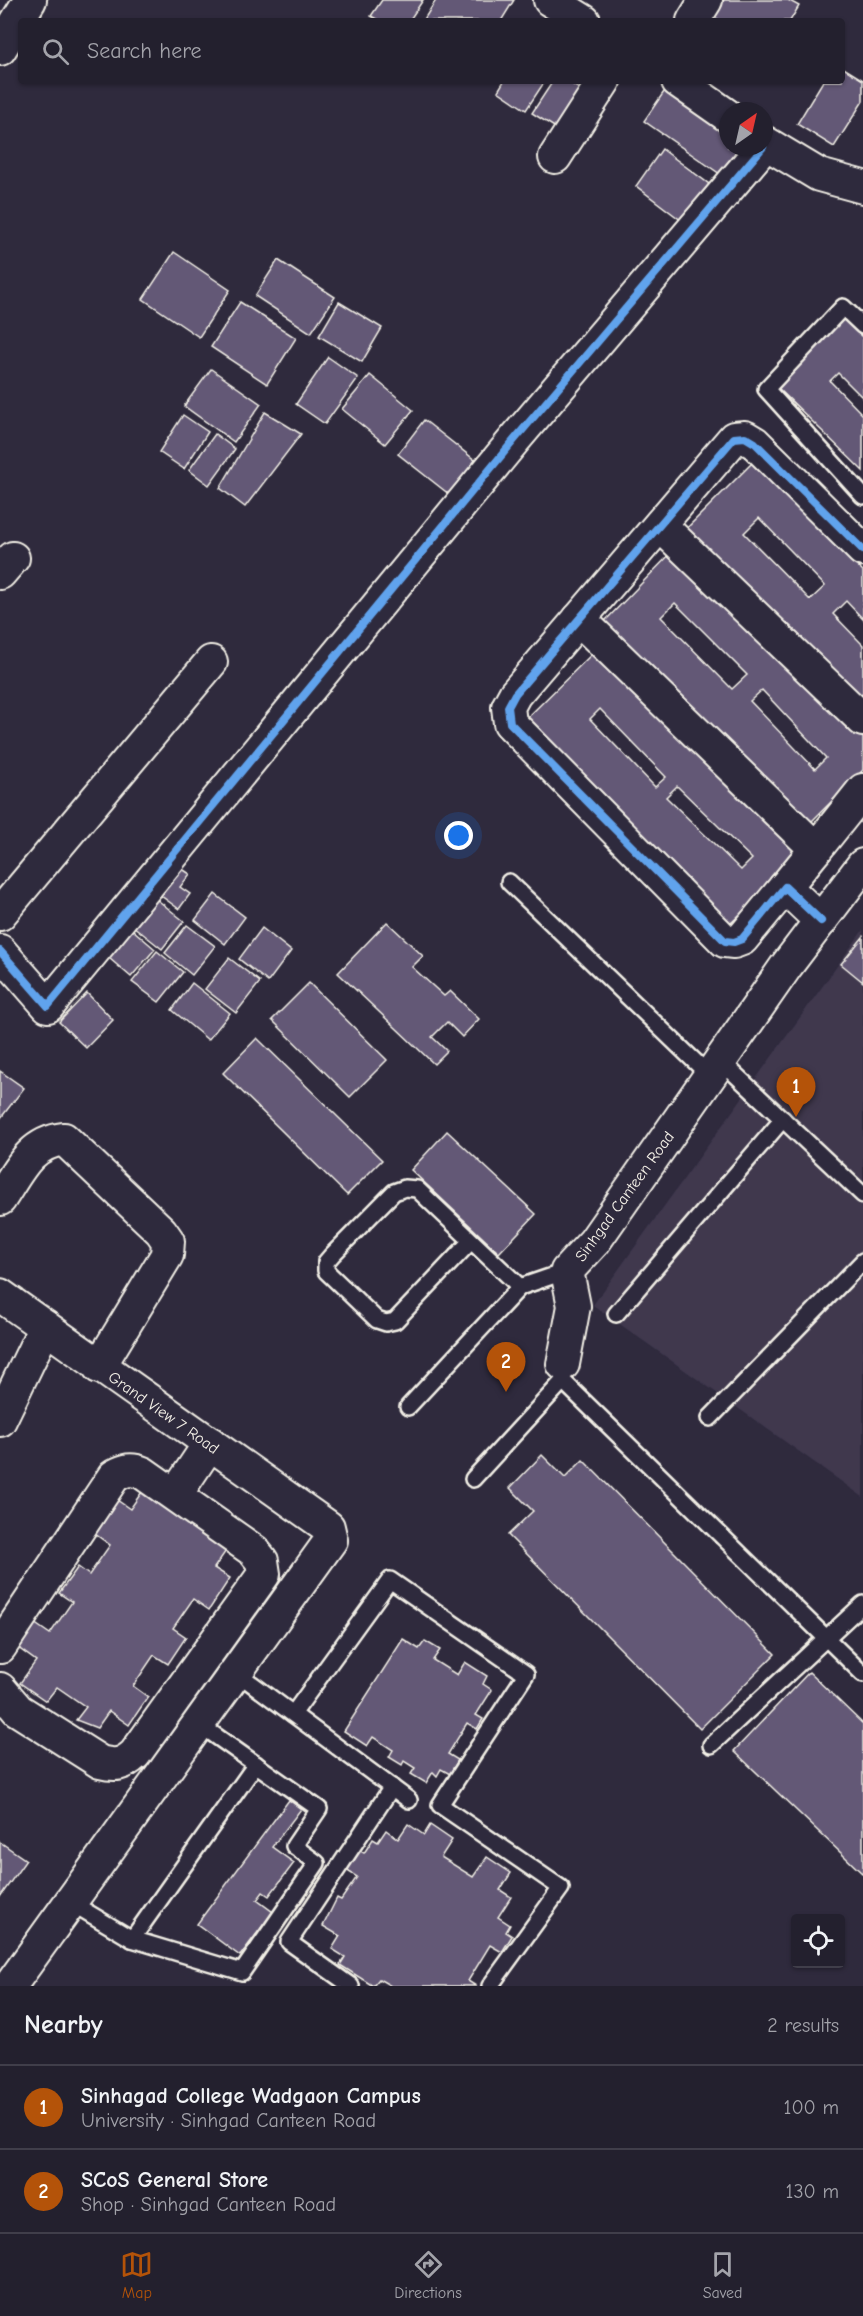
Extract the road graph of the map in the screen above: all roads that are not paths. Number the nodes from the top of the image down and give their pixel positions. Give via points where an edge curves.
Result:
1 (30, 0) edge
2 (550, 0) edge
3 (706, 0) edge
4 (19, 18) edge
5 (579, 18) edge
6 (695, 18) edge
7 (18, 20) edge
8 (0, 49) edge
9 (601, 84) edge
10 (682, 84) edge
11 (719, 110) edge
12 (773, 150) edge
13 (755, 156) edge
14 (555, 157) dead end
15 (863, 188) edge
16 (861, 322) edge
17 (863, 496) edge
18 (660, 525) junction
19 (863, 550) edge
20 (579, 619) junction
21 (212, 662) dead end
22 (863, 720) edge
23 (863, 790) edge
24 (816, 849) junction
25 (863, 865) edge
26 (509, 882) dead end
27 (785, 887) junction
28 (0, 914) edge
29 (820, 921) junction
30 (0, 951) edge
31 (716, 1069) junction
32 (783, 1119) junction
33 (863, 1195) edge
34 (0, 1200) edge
35 (471, 1240) junction
36 (863, 1261) edge
37 (567, 1271) junction
38 (519, 1287) junction
39 (0, 1295) edge
40 (616, 1314) dead end
41 (45, 1327) junction
42 (99, 1367) junction
43 (563, 1372) junction
44 (408, 1407) dead end
45 (710, 1418) dead end
46 (0, 1420) edge
47 (210, 1443) junction
48 (473, 1479) dead end
49 (176, 1494) junction
50 (863, 1604) edge
51 (827, 1638) junction
52 (0, 1647) edge
53 (236, 1672) junction
54 (863, 1674) edge
55 (0, 1689) edge
56 (294, 1714) junction
57 (199, 1724) junction
58 (711, 1745) dead end
59 (256, 1764) junction
60 (392, 1787) junction
61 (409, 1800) dead end
62 (70, 1902) junction
63 (132, 1939) junction
64 (10, 1986) edge
65 (351, 1986) edge
66 (490, 1986) edge

1 - 4 street
2 - 5 street
3 - 6 street
7 - 8 street
9 - 14 street
10 - 11 street
12 - 15 street via 819,175
13 - 30 street via 508,448 48,1006
16 - 17 lane via 843,307 766,388
18 - 19 street via 734,438 745,437
18 - 20 street
18 - 22 street
20 - 24 street
20 - 27 street via 515,694 507,707 510,723 725,941 742,939
21 - 28 street
23 - 24 street
24 - 27 street
25 - 29 street, Sinhgad Canteen Road
26 - 31 lane
27 - 29 street
29 - 31 street, Sinhgad Canteen Road
31 - 32 lane
31 - 37 street, Sinhgad Canteen Road via 594,1242
32 - 33 lane
32 - 40 lane
34 - 42 street via 36,1148 64,1139 168,1241 166,1255
35 - 35 lane via 417,1190 405,1188 394,1192 332,1255 326,1262 326,1271 377,1320 386,1323 395,1321
35 - 38 lane
36 - 45 lane
37 - 38 lane
37 - 43 street, Sinhgad Canteen Road via 574,1306
38 - 44 lane
39 - 41 street, Grand View 7 Road
41 - 42 street, Grand View 7 Road
41 - 46 street
42 - 47 street, Grand View 7 Road
43 - 48 lane
43 - 51 lane
47 - 49 street
47 - 53 street, Grand View 7 Road via 328,1527 331,1540
49 - 52 street via 134,1469 114,1476
49 - 55 street via 254,1551 262,1561 264,1574 135,1754 114,1766 100,1762 18,1710
50 - 51 lane
51 - 54 lane
51 - 58 lane
53 - 56 lane
53 - 57 street
56 - 60 lane
56 - 66 lane via 390,1580 526,1674 440,1805 561,1888
57 - 59 lane
57 - 62 street
59 - 63 lane
59 - 63 lane via 319,1809 294,1846 317,1863 242,1972
60 - 61 lane
60 - 65 lane via 289,1942
62 - 63 lane
62 - 64 street

